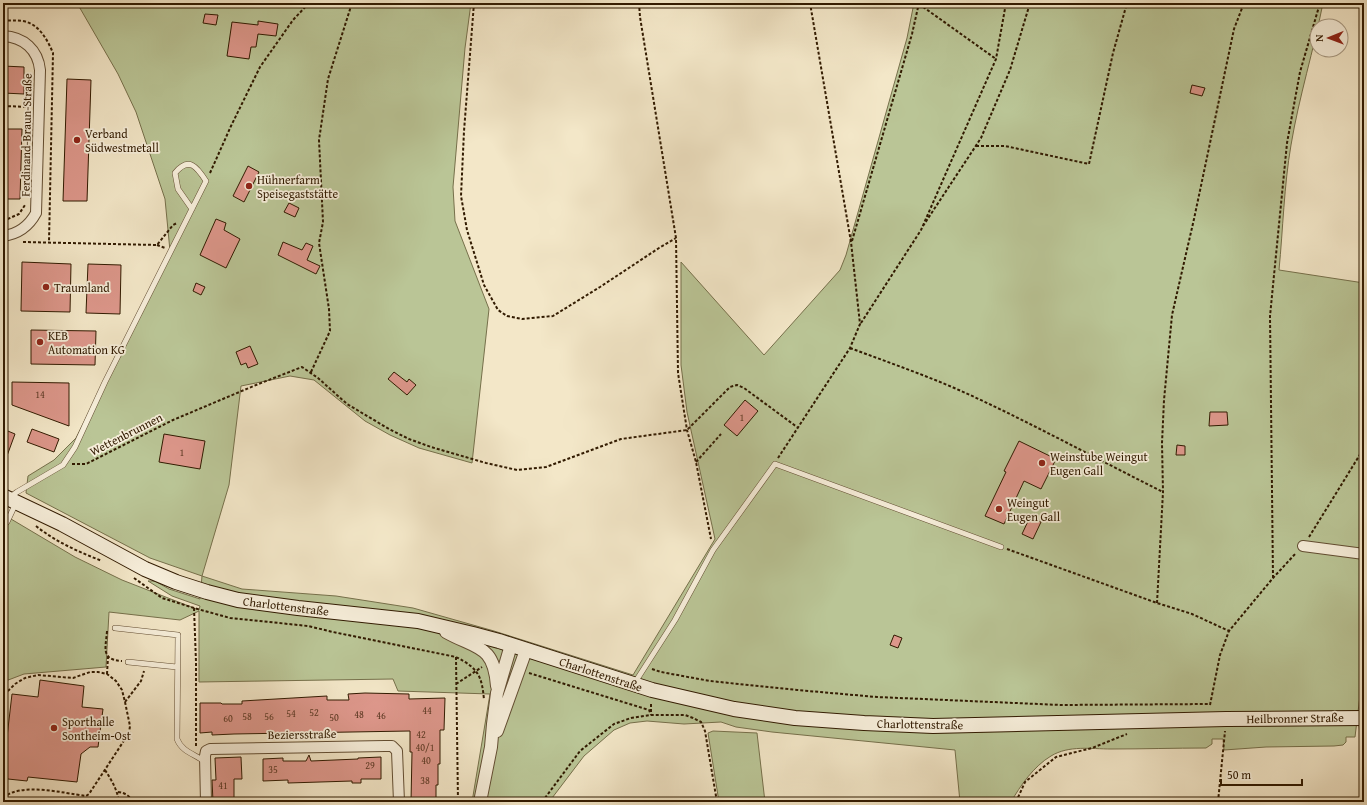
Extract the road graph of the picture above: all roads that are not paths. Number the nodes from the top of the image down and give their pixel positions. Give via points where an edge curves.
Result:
1 (3, 36) edge
2 (192, 209) junction
3 (8, 235) edge
4 (9, 499) edge
5 (3, 526) edge
6 (1303, 546) road end
7 (1001, 547) road end
8 (1364, 554) edge
9 (433, 624) junction
10 (115, 628) road end
11 (511, 644) junction
12 (526, 650) junction
13 (128, 662) road end
14 (177, 668) junction
15 (633, 685) junction
16 (497, 693) junction
17 (1363, 718) edge
18 (1226, 719) joint
19 (491, 747) junction
20 (1364, 750) edge
21 (205, 763) junction
22 (206, 802) edge
23 (399, 802) edge
24 (480, 802) edge

1 - 3 street, Ferdinand-Braun-Straße via 18,38 25,42 36,54 40,70 36,212 33,219 20,231
2 - 2 lane via 206,181 198,168 189,164 180,166 175,173 178,189
2 - 4 lane via 75,447 63,465
4 - 5 lane via 7,522
4 - 9 main road, Charlottenstraße via 62,524 145,569 207,592 238,600
6 - 8 street
7 - 15 lane via 775,464 713,550 675,620
9 - 11 main road, Charlottenstraße
9 - 16 street via 488,654 496,673
10 - 14 lane via 178,635
11 - 12 main road, Charlottenstraße
11 - 16 street
12 - 15 main road, Charlottenstraße
12 - 19 street
13 - 14 lane
14 - 21 lane via 177,739 183,749
15 - 18 main road, Charlottenstraße via 734,709 795,718 864,723 933,726
16 - 19 street
17 - 18 main road, Heilbronner Straße
17 - 20 lane
19 - 24 street
21 - 22 street
21 - 23 street, Beziersstraße via 206,752 210,749 392,746 398,754

